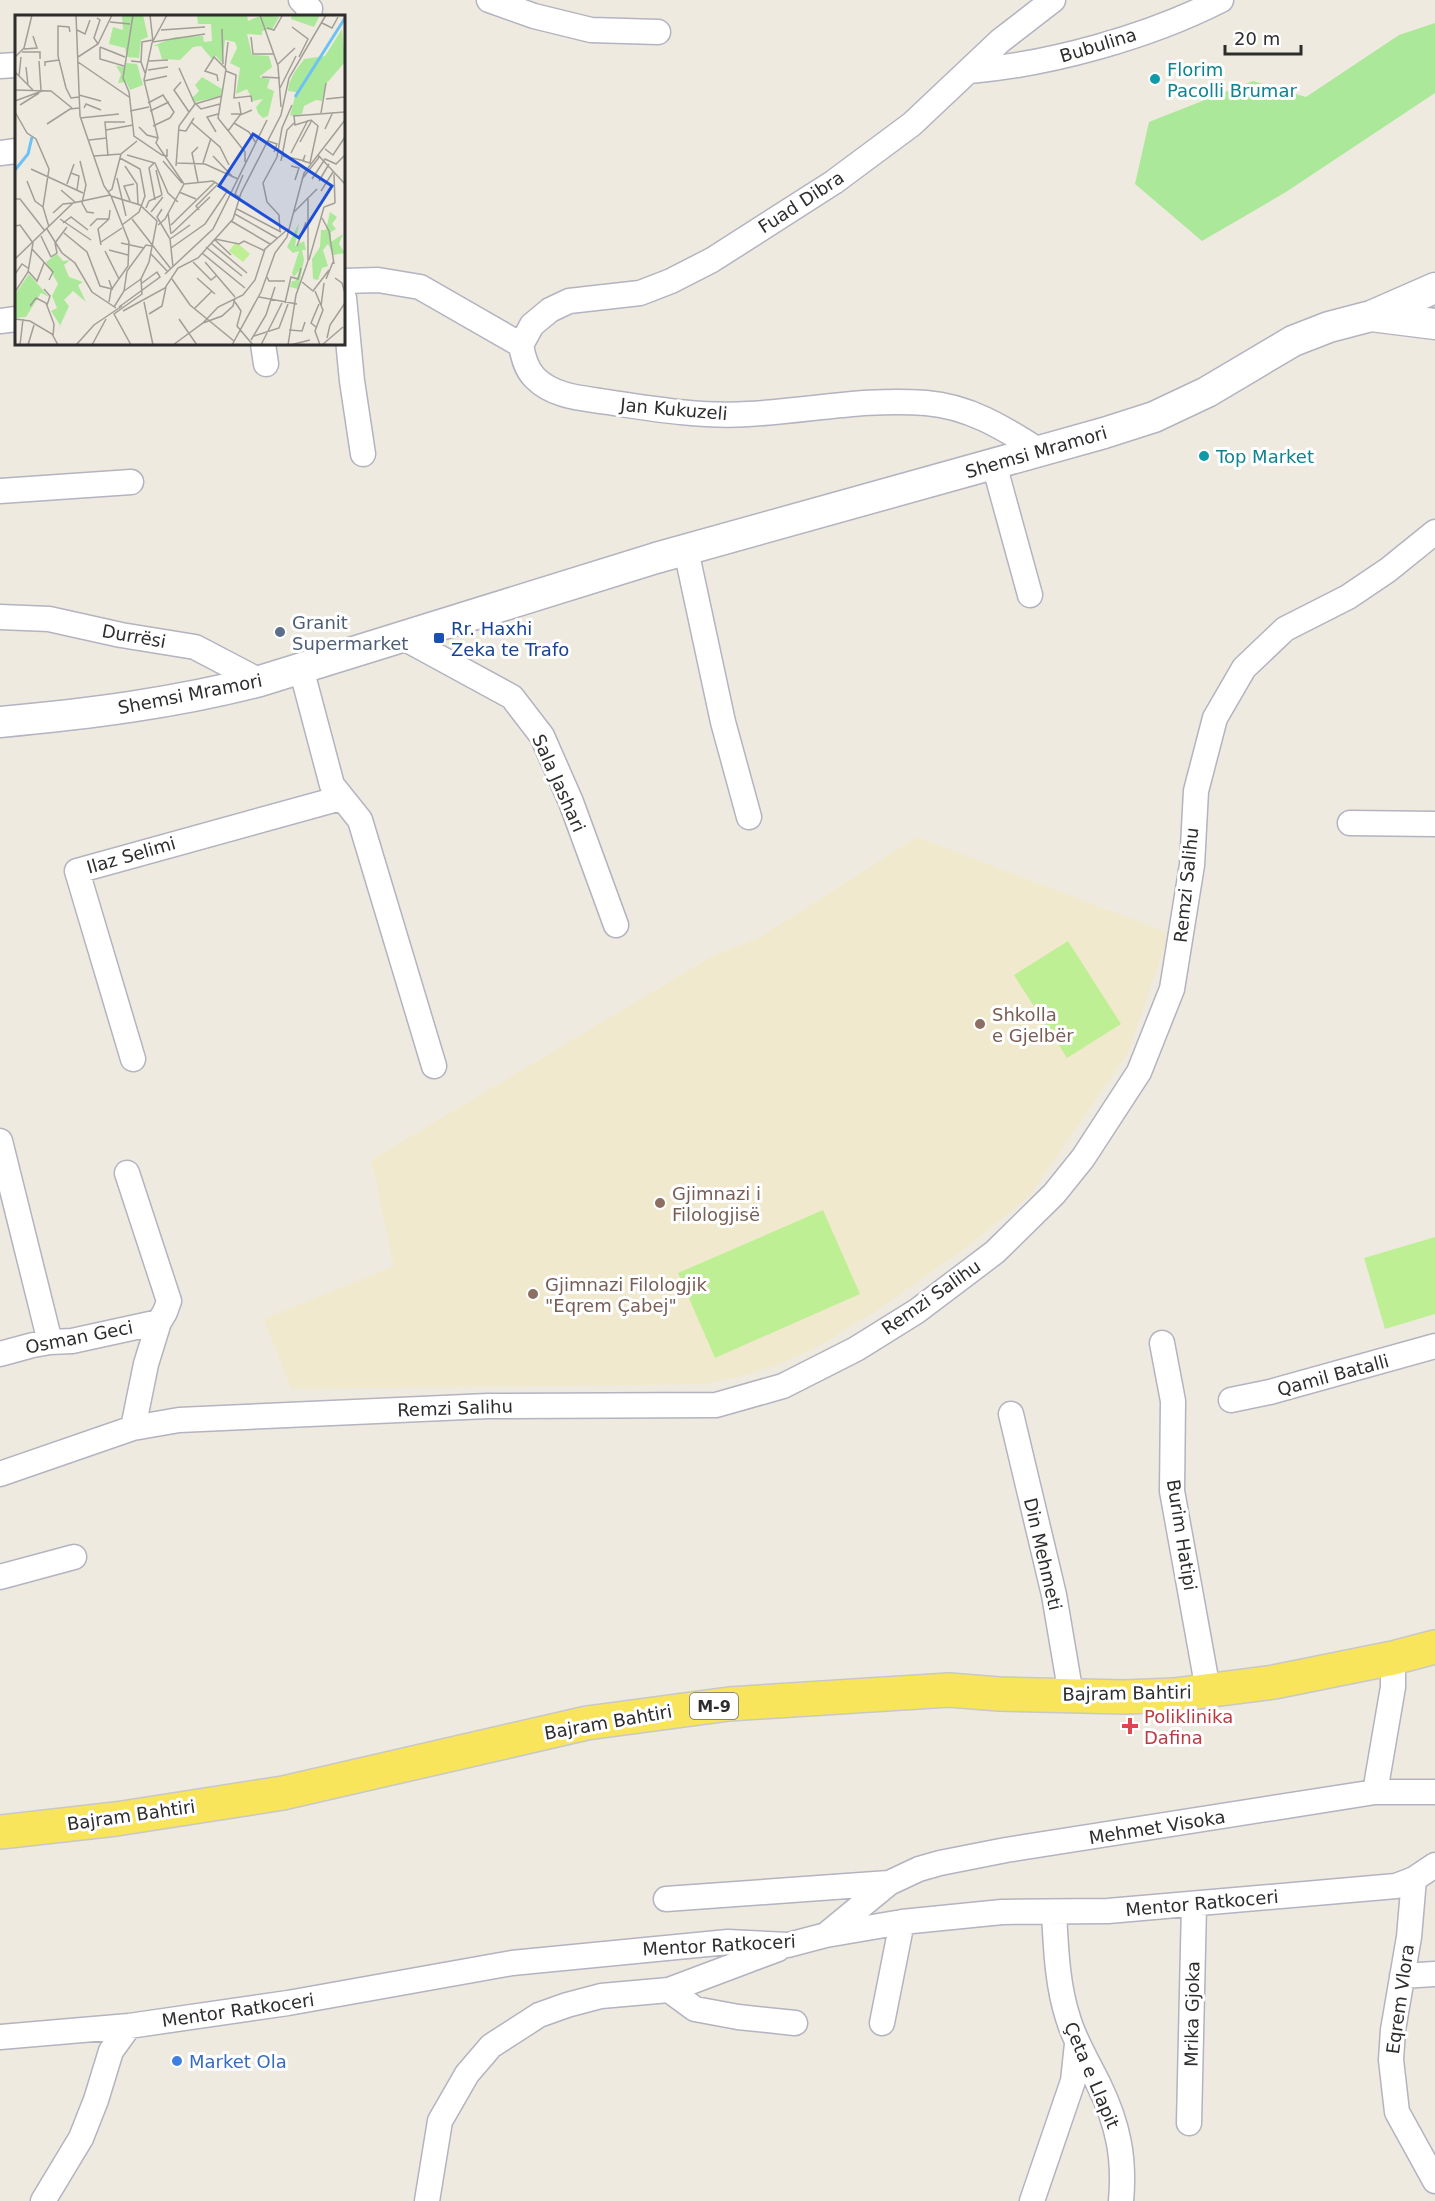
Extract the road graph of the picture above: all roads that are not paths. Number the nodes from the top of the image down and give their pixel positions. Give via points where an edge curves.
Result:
1 (301, 0) edge
2 (489, 0) edge
3 (1053, 0) edge
4 (1221, 0) edge
5 (308, 15) edge
6 (658, 32) dead end
7 (15, 65) edge
8 (0, 66) edge
9 (970, 71) junction
10 (15, 151) edge
11 (0, 153) edge
12 (345, 281) edge
13 (1435, 288) edge
14 (345, 308) edge
15 (1371, 316) junction
16 (15, 319) edge
17 (0, 321) edge
18 (1435, 324) edge
19 (521, 345) junction
20 (1038, 450) junction
21 (363, 454) dead end
22 (994, 464) junction
23 (131, 482) dead end
24 (0, 490) edge
25 (1435, 532) edge
26 (686, 550) junction
27 (1030, 595) dead end
28 (0, 617) edge
29 (400, 636) junction
30 (301, 668) junction
31 (260, 681) junction
32 (0, 722) edge
33 (340, 798) junction
34 (749, 817) dead end
35 (1350, 823) dead end
36 (1435, 824) edge
37 (616, 926) dead end
38 (133, 1059) dead end
39 (434, 1066) dead end
40 (0, 1141) edge
41 (127, 1173) dead end
42 (159, 1322) junction
43 (50, 1342) junction
44 (1162, 1343) dead end
45 (1435, 1346) edge
46 (0, 1354) edge
47 (1231, 1400) dead end
48 (1011, 1414) dead end
49 (133, 1428) junction
50 (0, 1474) edge
51 (74, 1557) dead end
52 (0, 1577) edge
53 (1435, 1647) edge
54 (1393, 1658) junction
55 (1208, 1690) junction
56 (1071, 1695) junction
57 (1375, 1792) junction
58 (1435, 1792) edge
59 (0, 1832) edge
60 (1435, 1865) edge
61 (1414, 1879) junction
62 (889, 1883) junction
63 (666, 1899) dead end
64 (1194, 1905) junction
65 (1054, 1913) junction
66 (902, 1922) junction
67 (826, 1935) junction
68 (788, 1945) junction
69 (1435, 1974) edge
70 (1402, 1976) junction
71 (669, 1990) junction
72 (795, 2023) dead end
73 (882, 2023) dead end
74 (129, 2026) junction
75 (0, 2037) edge
76 (1077, 2044) junction
77 (1190, 2123) dead end
78 (1435, 2181) edge
79 (43, 2201) edge
80 (427, 2201) edge
81 (1032, 2201) edge
82 (1120, 2201) edge

1 - 5 street via 310,9
2 - 6 street via 591,30
3 - 9 street, Fuad Dibra via 1000,41
4 - 9 street, Bubulina via 1194,14 1055,58
7 - 8 street
9 - 19 street, Fuad Dibra via 912,124 834,182 712,260 640,293 569,301 532,325
10 - 11 street
12 - 19 street via 378,280 420,287
13 - 15 street
14 - 21 street
15 - 18 street
15 - 20 street, Shemsi Mramori via 1293,341 1207,392 1154,417
16 - 17 street
19 - 20 street, Jan Kukuzeli via 524,362 534,378 548,389 570,397 702,415 873,401 928,403 971,413 1005,428
20 - 22 street, Shemsi Mramori
22 - 26 street, Shemsi Mramori
22 - 27 street
23 - 24 street
25 - 49 street, Remzi Salihu via 1348,597 1285,629 1244,668 1215,718 1196,791 1192,865 1172,989 1139,1072 1083,1158 1054,1194 995,1252 917,1311 808,1375 716,1405 420,1408 179,1420
26 - 29 street, Shemsi Mramori
26 - 34 street via 723,722
28 - 31 street, Durrësi via 49,619 195,647
29 - 30 street, Shemsi Mramori
29 - 37 street, Sala Jashari via 512,698 542,736 571,802
30 - 31 street, Shemsi Mramori
30 - 33 street via 332,785
31 - 32 street, Shemsi Mramori via 99,712
33 - 38 street, Ilaz Selimi via 77,871
33 - 39 street via 360,820
35 - 36 street
40 - 43 street
41 - 42 street, Osman Geci via 169,1300
42 - 43 street, Osman Geci
42 - 49 street, Osman Geci
43 - 46 street, Osman Geci
44 - 55 street, Burim Hatipi via 1173,1401 1172,1491
45 - 47 street, Qamil Batalli
48 - 56 street, Din Mehmeti via 1054,1595
49 - 50 street, Remzi Salihu
51 - 52 street
53 - 54 main road, Bajram Bahtiri / M-9
54 - 55 main road, Bajram Bahtiri / M-9 via 1274,1682
54 - 57 street via 1393,1687
55 - 56 main road, Bajram Bahtiri / M-9 via 1174,1695
56 - 59 main road, Bajram Bahtiri / M-9 via 949,1690 729,1704 587,1723 283,1792 116,1819
57 - 58 street, Mehmet Visoka
57 - 62 street, Mehmet Visoka via 1006,1850 919,1869
60 - 61 street, Mentor Ratkoceri
61 - 64 street, Mentor Ratkoceri via 1396,1886
61 - 70 street, Eqrem Vlora
62 - 63 street
62 - 67 street, Mehmet Visoka
64 - 65 street, Mentor Ratkoceri
64 - 77 street, Mrika Gjoka
65 - 66 street, Mentor Ratkoceri via 1002,1912
65 - 76 street, Çeta e Llapit via 1060,1989
66 - 67 street, Mentor Ratkoceri
66 - 73 street
67 - 68 street, Mentor Ratkoceri
68 - 71 street
68 - 74 street, Mentor Ratkoceri via 729,1942 512,1963 288,2004
69 - 70 street
70 - 78 street, Eqrem Vlora via 1390,2060 1397,2112
71 - 72 street via 695,2009
71 - 80 street via 601,1996 567,2005 539,2015 491,2046 467,2074 440,2121
74 - 75 street, Mentor Ratkoceri
74 - 79 street via 111,2051 81,2138
76 - 81 street via 1072,2081
76 - 82 street, Çeta e Llapit via 1116,2129 1122,2157

